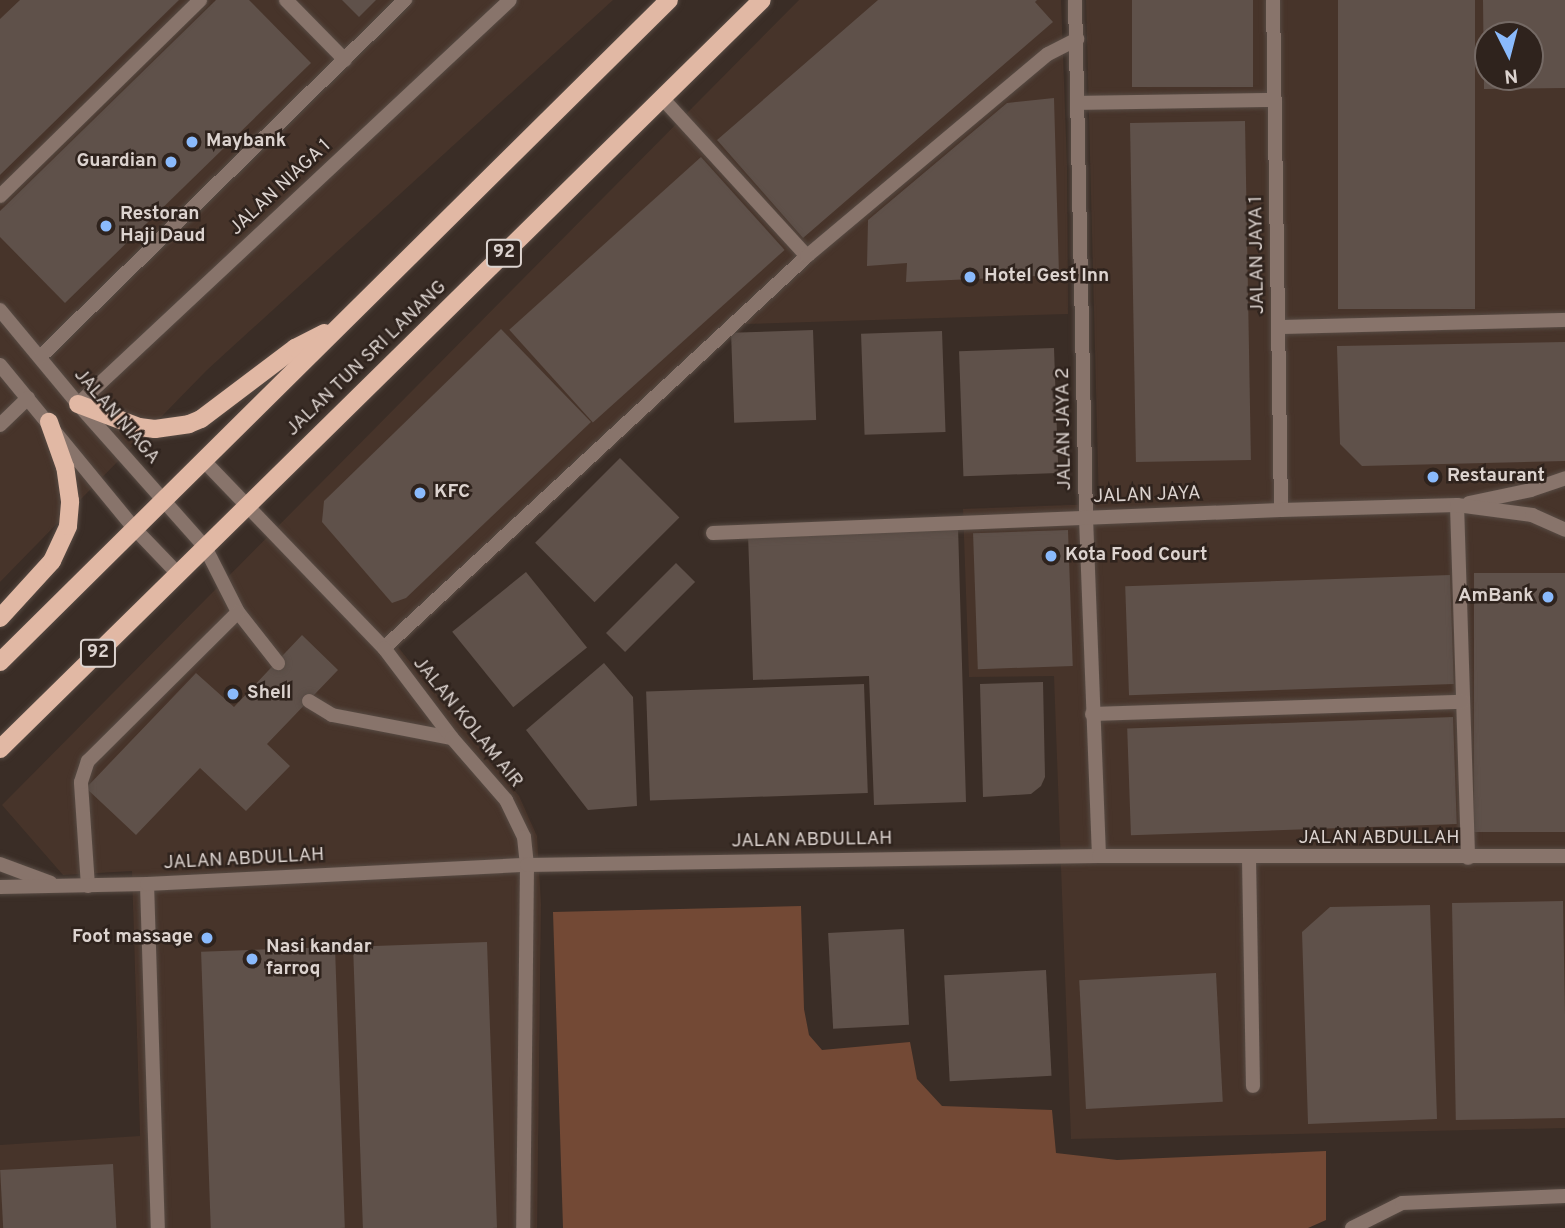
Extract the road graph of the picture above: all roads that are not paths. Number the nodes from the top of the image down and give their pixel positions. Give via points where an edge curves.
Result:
1 (200, 0) edge
2 (286, 0) edge
3 (405, 0) edge
4 (510, 0) edge
5 (669, 0) edge
6 (762, 0) edge
7 (1075, 0) edge
8 (1273, 0) edge
9 (1077, 39) junction
10 (345, 60) junction
11 (662, 99) junction
12 (1275, 100) junction
13 (1079, 103) junction
14 (0, 196) edge
15 (807, 256) junction
16 (0, 310) edge
17 (1565, 320) edge
18 (342, 324) junction
19 (1279, 327) junction
20 (40, 357) junction
21 (0, 365) edge
22 (28, 398) junction
23 (78, 404) junction
24 (49, 422) junction
25 (0, 425) edge
26 (203, 460) junction
27 (1565, 478) edge
28 (162, 500) junction
29 (1457, 505) junction
30 (246, 507) junction
31 (1281, 510) junction
32 (1086, 518) junction
33 (133, 527) junction
34 (1565, 530) edge
35 (713, 533) dead end
36 (205, 547) junction
37 (178, 574) junction
38 (238, 612) junction
39 (0, 618) edge
40 (384, 648) junction
41 (0, 662) edge
42 (278, 663) dead end
43 (309, 701) dead end
44 (1463, 702) junction
45 (1092, 713) junction
46 (19, 731) junction
47 (452, 738) junction
48 (0, 749) edge
49 (0, 755) edge
50 (1099, 856) junction
51 (1565, 856) edge
52 (1248, 858) junction
53 (1468, 858) junction
54 (0, 863) edge
55 (527, 865) junction
56 (147, 884) junction
57 (88, 886) junction
58 (0, 887) edge
59 (59, 887) junction
60 (1253, 1086) dead end
61 (1565, 1196) edge
62 (158, 1228) edge
63 (523, 1228) edge
64 (1352, 1228) edge

1 - 14 street
2 - 10 street
3 - 10 street
4 - 23 street, JALAN NIAGA 1
5 - 18 main road
6 - 11 main road, JALAN TUN SRI LANANG / 92
7 - 9 street, JALAN JAYA 2
8 - 12 street, JALAN JAYA 1
9 - 13 street, JALAN JAYA 2
9 - 15 street via 1048,54
10 - 20 street
11 - 15 street
11 - 30 main road, JALAN TUN SRI LANANG / 92
12 - 13 street
12 - 19 street, JALAN JAYA 1
13 - 32 street, JALAN JAYA 2
15 - 40 street
16 - 20 street, JALAN NIAGA
17 - 19 street
18 - 23 main road via 295,348 190,424 139,427
18 - 26 main road
19 - 31 street, JALAN JAYA 1
20 - 23 street, JALAN NIAGA
21 - 22 street
22 - 24 street
22 - 25 street
23 - 28 street, JALAN NIAGA
24 - 33 street
24 - 39 main road via 65,467 68,526 52,561
26 - 28 main road
26 - 30 street, JALAN KOLAM AIR
27 - 29 street, JALAN JAYA
28 - 33 main road
28 - 36 street, JALAN NIAGA
29 - 31 street, JALAN JAYA
29 - 34 street, JALAN JAYA via 1532,515
29 - 44 street
30 - 36 main road, JALAN TUN SRI LANANG / 92
30 - 40 street, JALAN KOLAM AIR
31 - 32 street, JALAN JAYA
32 - 35 street, JALAN JAYA
32 - 45 street, JALAN JAYA 2
33 - 37 street
33 - 41 main road
36 - 37 main road, JALAN TUN SRI LANANG / 92
36 - 38 street, JALAN NIAGA
37 - 46 main road, JALAN TUN SRI LANANG / 92
38 - 42 street, JALAN NIAGA
38 - 57 street via 88,761 81,782
40 - 47 street, JALAN KOLAM AIR
43 - 47 street via 332,715
44 - 45 street
44 - 53 street
45 - 50 street, JALAN JAYA 2
46 - 48 main road, JALAN TUN SRI LANANG / 92
46 - 49 street
47 - 55 street, JALAN KOLAM AIR via 506,800 524,837
50 - 52 street, JALAN ABDULLAH
50 - 55 street, JALAN ABDULLAH
51 - 53 street, JALAN ABDULLAH
52 - 53 street, JALAN ABDULLAH
52 - 60 street
54 - 59 street, JALAN ABDULLAH
55 - 56 street, JALAN ABDULLAH
55 - 63 street, JALAN KOLAM AIR
56 - 57 street, JALAN ABDULLAH
56 - 62 street
57 - 59 street, JALAN ABDULLAH
58 - 59 street, JALAN ABDULLAH
61 - 64 street via 1402,1203

